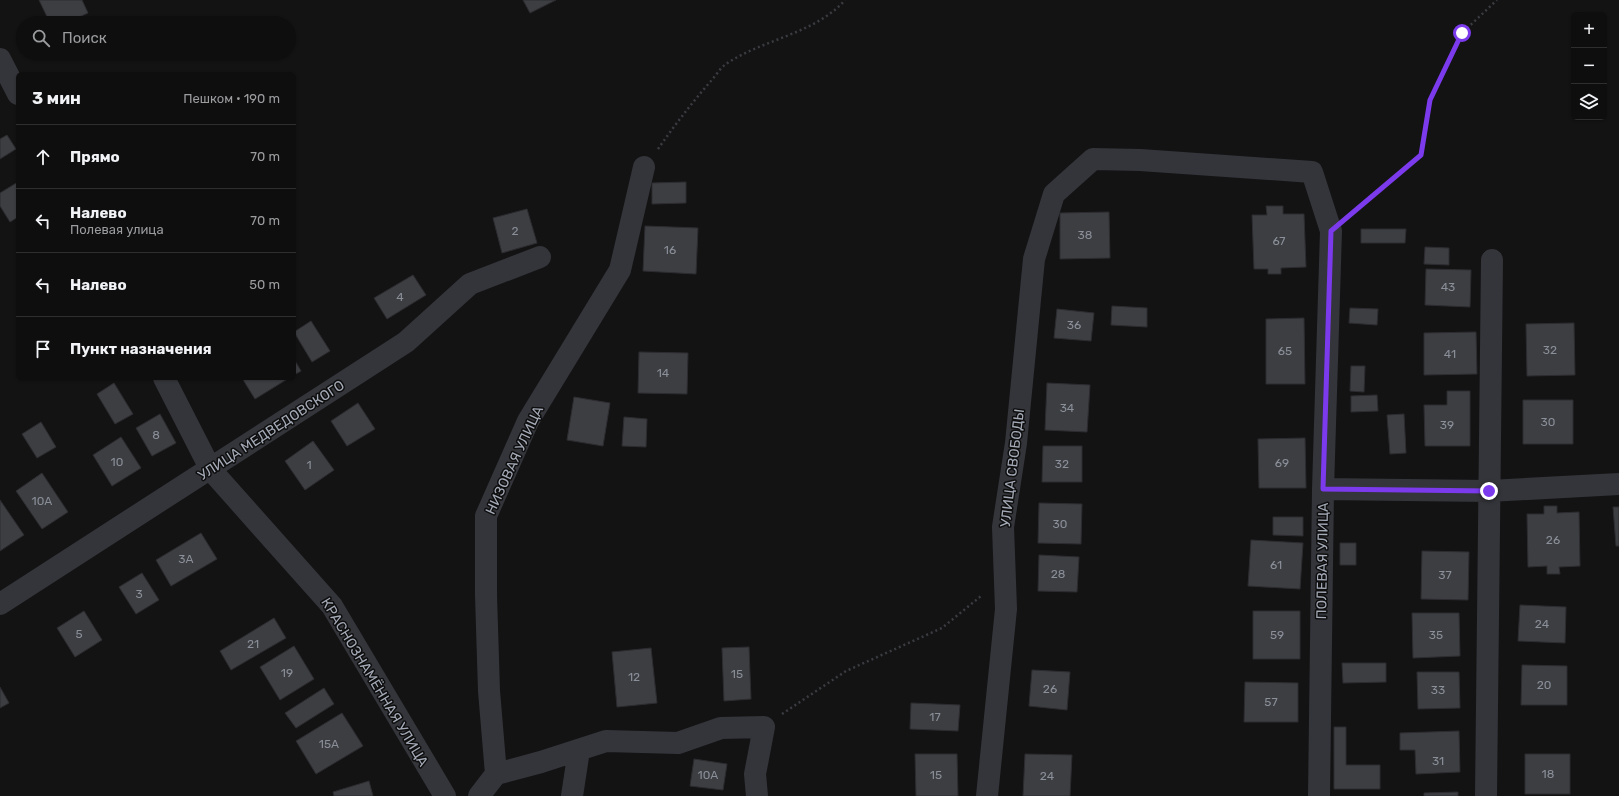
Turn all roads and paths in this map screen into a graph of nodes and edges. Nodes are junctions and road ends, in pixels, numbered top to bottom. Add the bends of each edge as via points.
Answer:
1 (845, 0) edge
2 (1497, 0) edge
3 (0, 59) edge
4 (16, 90) edge
5 (1093, 159) joint
6 (644, 167) joint
7 (1331, 231) junction
8 (540, 257) dead end
9 (1492, 260) dead end
10 (165, 380) edge
11 (211, 470) junction
12 (1619, 484) edge
13 (1323, 489) junction
14 (1489, 491) junction
15 (1005, 577) junction
16 (0, 604) edge
17 (764, 726) junction
18 (579, 750) junction
19 (496, 774) junction
20 (444, 796) edge
21 (479, 796) edge
22 (572, 796) edge
23 (757, 796) edge
24 (986, 796) edge
25 (1319, 796) edge
26 (1486, 796) edge

1 - 6 path via 837,10 812,24 725,65 688,108
2 - 7 path via 1462,33 1430,100 1421,155
3 - 4 street
5 - 7 street, ПОЛЕВАЯ УЛИЦА via 1312,172
5 - 15 street, УЛИЦА СВОБОДЫ via 1054,194 1034,259 1016,443 1003,527
6 - 19 street, НИЗОВАЯ УЛИЦА via 620,270 528,421 486,516 489,683
7 - 13 street, ПОЛЕВАЯ УЛИЦА
8 - 11 street, УЛИЦА МЕДВЕДОВСКОГО via 470,284 406,342
9 - 14 street
10 - 11 street, КРАСНОЗНАМЁННАЯ УЛИЦА
11 - 16 street, УЛИЦА МЕДВЕДОВСКОГО
11 - 20 street, КРАСНОЗНАМЁННАЯ УЛИЦА via 332,606
12 - 14 street
13 - 14 street
13 - 25 street, ПОЛЕВАЯ УЛИЦА
14 - 26 street
15 - 17 path via 942,628 846,671
15 - 24 street, УЛИЦА СВОБОДЫ via 1006,609
17 - 18 street via 721,728 678,743 606,741
17 - 23 street via 755,774
18 - 19 street
18 - 22 street
19 - 21 street

